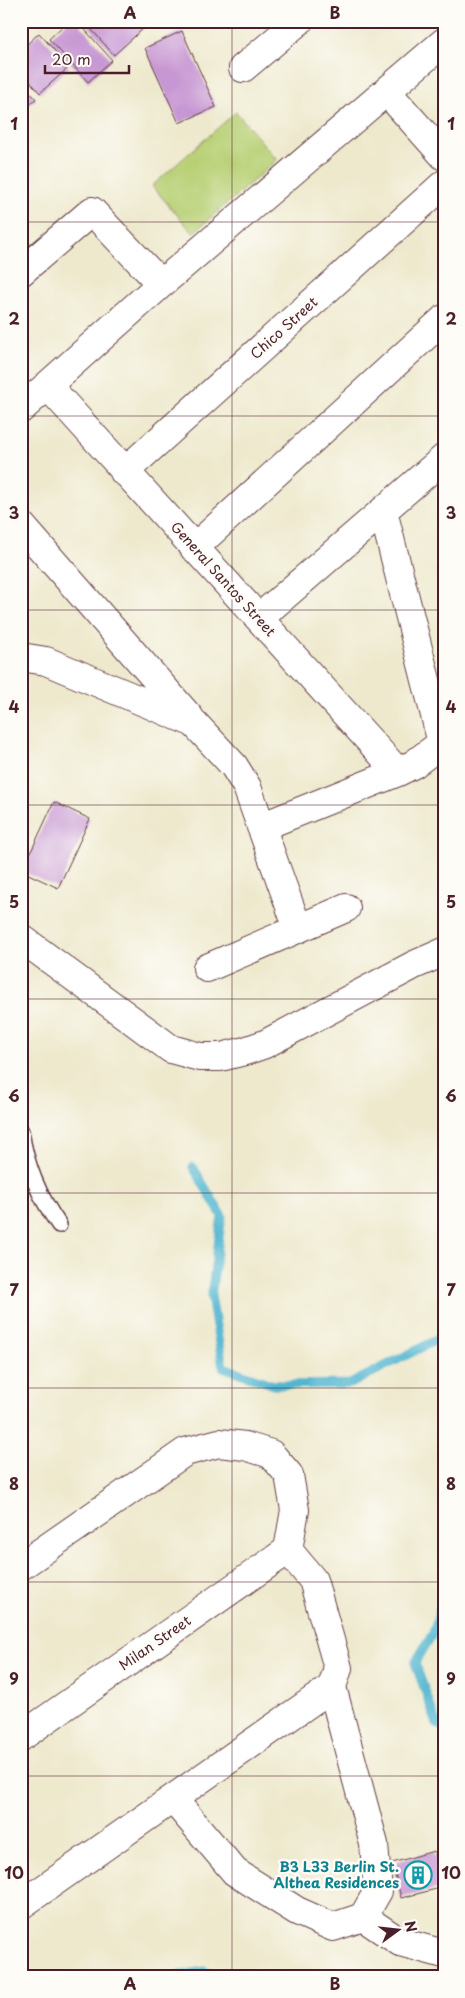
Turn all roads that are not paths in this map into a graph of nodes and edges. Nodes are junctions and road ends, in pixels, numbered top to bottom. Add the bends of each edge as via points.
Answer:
1 (298, 21) edge
2 (444, 42) edge
3 (243, 68) dead end
4 (386, 92) junction
5 (444, 156) edge
6 (444, 184) edge
7 (21, 272) edge
8 (161, 284) junction
9 (444, 319) edge
10 (48, 386) junction
11 (21, 409) edge
12 (444, 458) edge
13 (124, 472) junction
14 (383, 511) junction
15 (26, 539) edge
16 (194, 548) junction
17 (259, 618) junction
18 (21, 657) edge
19 (194, 723) junction
20 (398, 772) junction
21 (261, 827) junction
22 (346, 908) dead end
23 (298, 929) junction
24 (21, 938) edge
25 (444, 952) edge
26 (206, 968) dead end
27 (21, 1131) edge
28 (58, 1225) dead end
29 (288, 1550) junction
30 (21, 1566) edge
31 (332, 1687) junction
32 (21, 1736) edge
33 (173, 1800) junction
34 (21, 1905) edge
35 (363, 1917) junction
36 (444, 1954) edge

1 - 3 street
2 - 4 street
4 - 5 street
4 - 8 street
6 - 13 street, Chico Street
7 - 8 street via 92,211
8 - 10 street
9 - 16 street
10 - 11 street
10 - 13 street, General Santos Street
12 - 14 street
13 - 16 street, General Santos Street
14 - 17 street
14 - 20 street via 442,743
15 - 19 street
16 - 17 street, General Santos Street
17 - 20 street, General Santos Street
18 - 19 street via 46,661
19 - 21 street via 234,766 247,787
20 - 21 street
21 - 23 street
22 - 23 street
23 - 26 street
24 - 25 street via 172,1048 200,1057 221,1057 265,1044
27 - 28 lane via 25,1159
29 - 30 street via 295,1510 289,1475 271,1454 219,1443 185,1452
29 - 31 street via 313,1580 338,1668
29 - 32 street, Milan Street
31 - 33 street
31 - 35 street via 374,1844 378,1891
33 - 34 street
33 - 35 street via 235,1872 297,1911 334,1927
35 - 36 street via 400,1942

